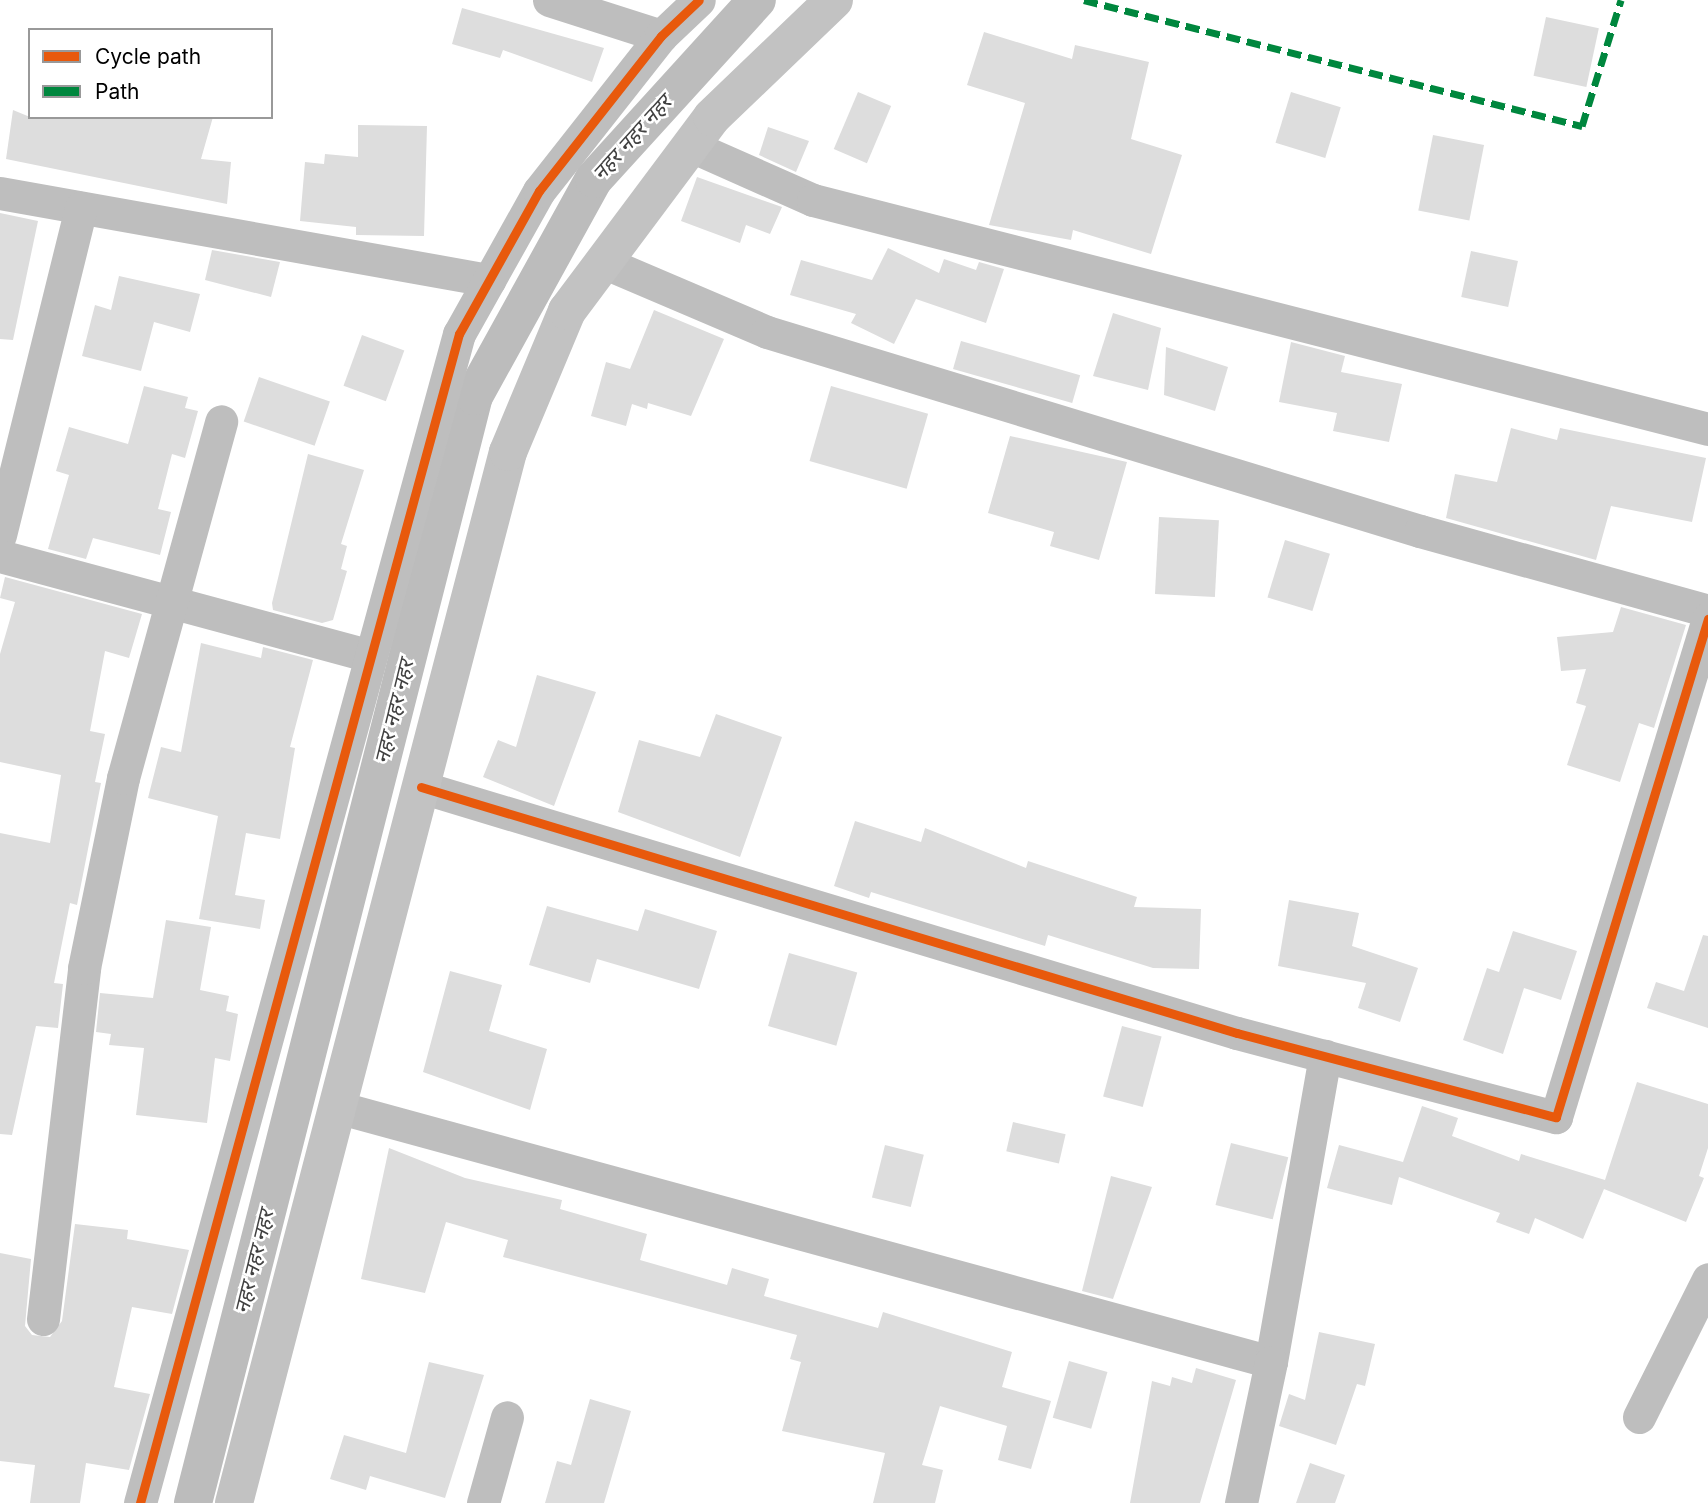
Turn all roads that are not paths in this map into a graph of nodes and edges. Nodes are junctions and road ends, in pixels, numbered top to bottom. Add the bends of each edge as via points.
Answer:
1 (549, 0) edge
2 (699, 0) edge
3 (834, 0) edge
4 (661, 36) junction
5 (691, 145) junction
6 (0, 193) edge
7 (81, 208) junction
8 (603, 262) junction
9 (489, 280) junction
10 (221, 421) dead end
11 (1708, 429) edge
12 (2, 520) edge
13 (0, 556) edge
14 (169, 606) junction
15 (1708, 611) edge
16 (1708, 619) edge
17 (368, 655) junction
18 (421, 787) junction
19 (1325, 1056) junction
20 (337, 1107) junction
21 (1708, 1279) edge
22 (43, 1319) dead end
23 (1270, 1362) junction
24 (506, 1417) dead end
25 (1639, 1417) dead end
26 (140, 1503) edge
27 (234, 1503) edge
28 (483, 1503) edge
29 (1241, 1503) edge

1 - 4 street
2 - 4 street
3 - 5 main road
4 - 9 street via 539,191
5 - 8 main road
5 - 11 street via 813,200
6 - 7 street
7 - 9 street
7 - 12 street
8 - 15 street via 766,332 1420,531
8 - 18 main road via 567,311 508,452
9 - 17 street via 459,334
10 - 14 street
13 - 14 street
14 - 17 street
14 - 22 street via 123,778 84,968
16 - 19 street via 1556,1117
17 - 26 street
18 - 19 street
18 - 20 main road
19 - 23 street
20 - 23 street
20 - 27 main road
21 - 25 street
23 - 29 street
24 - 28 street

